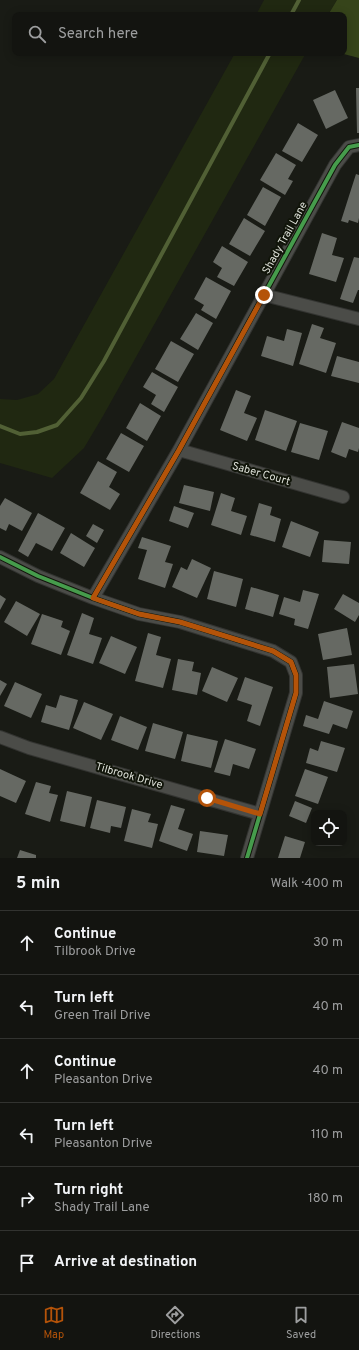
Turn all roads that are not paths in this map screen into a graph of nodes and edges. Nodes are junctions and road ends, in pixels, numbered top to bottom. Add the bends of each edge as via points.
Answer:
1 (359, 144) edge
2 (264, 295) junction
3 (359, 319) edge
4 (179, 450) junction
5 (343, 497) dead end
6 (0, 557) edge
7 (93, 598) junction
8 (0, 737) edge
9 (260, 814) junction
10 (247, 858) edge

1 - 2 street, Shady Trail Lane via 349,147 335,165
2 - 3 street
2 - 4 street, Shady Trail Lane
4 - 5 street, Saber Court
4 - 7 street, Shady Trail Lane
6 - 7 street via 38,576
7 - 9 street via 139,614 180,622 273,651 291,662 296,675 296,693
8 - 9 street, Tilbrook Drive via 29,748
9 - 10 street

